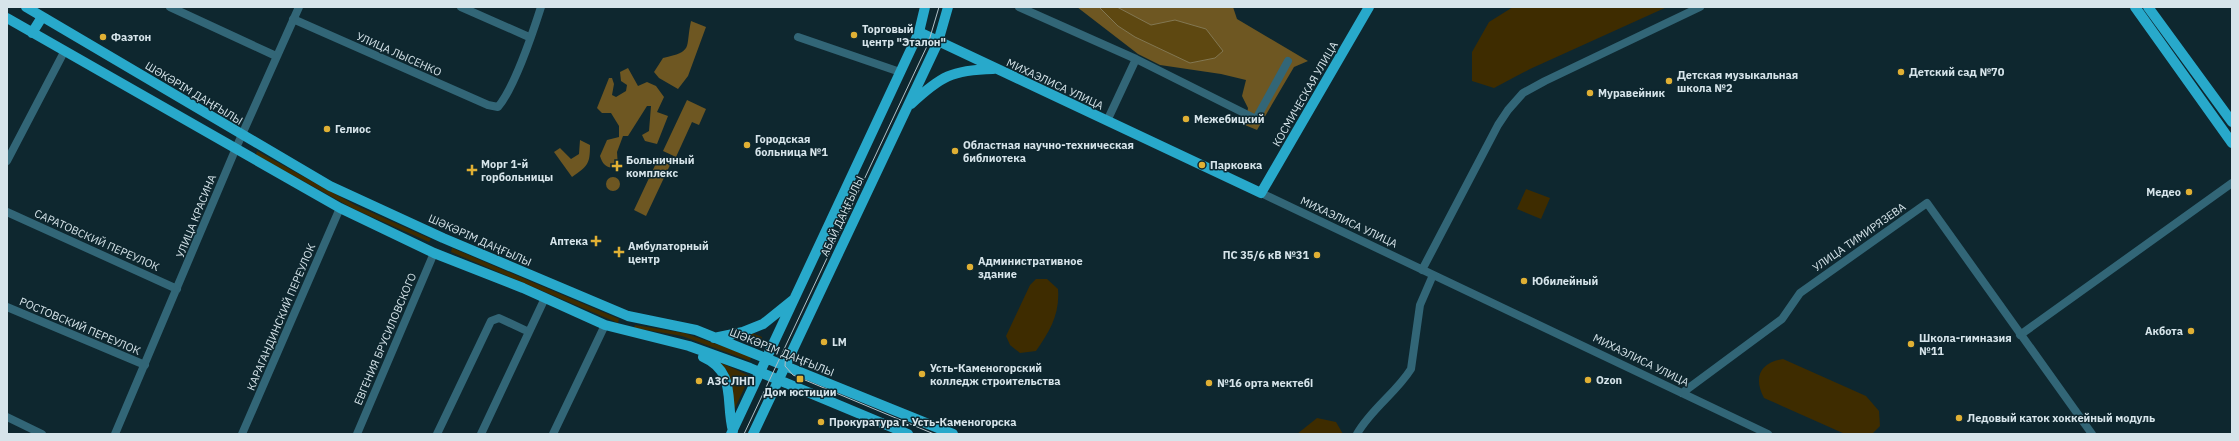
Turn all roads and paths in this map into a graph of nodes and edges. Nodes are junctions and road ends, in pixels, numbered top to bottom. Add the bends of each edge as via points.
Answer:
1 (26, 7) edge
2 (170, 7) edge
3 (299, 7) edge
4 (461, 7) edge
5 (541, 7) edge
6 (925, 7) edge
7 (948, 7) edge
8 (1019, 7) edge
9 (1369, 7) edge
10 (1700, 7) edge
11 (2135, 7) edge
12 (2148, 7) edge
13 (42, 16) junction
14 (7, 18) edge
15 (293, 20) junction
16 (919, 32) junction
17 (32, 33) junction
18 (529, 37) junction
19 (798, 37) dead end
20 (938, 42) junction
21 (64, 52) junction
22 (276, 56) junction
23 (1136, 59) junction
24 (1288, 61) dead end
25 (996, 69) junction
26 (900, 72) junction
27 (907, 108) junction
28 (1107, 121) junction
29 (2232, 122) edge
30 (242, 135) junction
31 (2232, 142) edge
32 (236, 148) junction
33 (7, 161) edge
34 (2232, 183) edge
35 (1261, 193) junction
36 (340, 208) junction
37 (7, 212) edge
38 (443, 238) junction
39 (434, 253) junction
40 (1422, 270) junction
41 (1433, 275) junction
42 (177, 289) junction
43 (796, 297) junction
44 (545, 298) junction
45 (7, 307) edge
46 (628, 316) junction
47 (605, 325) junction
48 (624, 330) junction
49 (530, 332) junction
50 (2020, 335) junction
51 (714, 338) junction
52 (695, 348) junction
53 (767, 359) junction
54 (144, 365) junction
55 (784, 365) junction
56 (761, 373) junction
57 (778, 380) junction
58 (1682, 393) junction
59 (7, 417) edge
60 (732, 433) edge
61 (42, 434) edge
62 (115, 434) edge
63 (242, 434) edge
64 (356, 434) edge
65 (438, 434) edge
66 (481, 434) edge
67 (553, 434) edge
68 (753, 434) edge
69 (908, 434) edge
70 (952, 434) edge
71 (1357, 434) edge
72 (1768, 434) edge
73 (2092, 434) edge

1 - 13 main road, ШӘКӘРІМ ДАҢҒЫЛЫ
2 - 22 street
3 - 15 street, УЛИЦА КРАСИНА
4 - 18 street
5 - 18 street
6 - 16 main road, АБАЙ ДАҢҒЫЛЫ
7 - 20 main road, АБАЙ ДАҢҒЫЛЫ
8 - 23 street
9 - 35 main road, КОСМИЧЕСКАЯ УЛИЦА
10 - 40 street via 1579,63 1523,93 1498,125
11 - 31 main road
12 - 29 main road
13 - 17 main road
13 - 30 main road, ШӘКӘРІМ ДАҢҒЫЛЫ
14 - 17 main road
15 - 18 street, УЛИЦА ЛЫСЕНКО via 481,102 498,107 515,76
15 - 22 street, УЛИЦА КРАСИНА
16 - 20 main road, МИХАЭЛИСА УЛИЦА
16 - 26 main road, АБАЙ ДАҢҒЫЛЫ
17 - 21 main road
19 - 26 street
20 - 25 main road, МИХАЭЛИСА УЛИЦА
20 - 27 main road, АБАЙ ДАҢҒЫЛЫ
21 - 32 main road
21 - 33 street
22 - 30 street, УЛИЦА КРАСИНА
23 - 24 street via 1256,119
23 - 28 street
25 - 27 main road via 950,74 932,84
25 - 28 main road, МИХАЭЛИСА УЛИЦА
26 - 43 main road, АБАЙ ДАҢҒЫЛЫ
27 - 55 main road, АБАЙ ДАҢҒЫЛЫ
28 - 35 main road, МИХАЭЛИСА УЛИЦА
30 - 32 street, УЛИЦА КРАСИНА
30 - 38 main road, ШӘКӘРІМ ДАҢҒЫЛЫ via 330,186
32 - 36 main road
32 - 42 street, УЛИЦА КРАСИНА
34 - 50 street
35 - 40 street, МИХАЭЛИСА УЛИЦА
36 - 39 main road
36 - 63 street, КАРАГАНДИНСКИЙ ПЕРЕУЛОК
37 - 42 street, САРАТОВСКИЙ ПЕРЕУЛОК
38 - 39 main road
38 - 46 main road, ШӘКӘРІМ ДАҢҒЫЛЫ
39 - 44 main road
39 - 64 street, ЕВГЕНИЯ БРУСИЛОВСКОГО
40 - 41 street, МИХАЭЛИСА УЛИЦА
41 - 58 street, МИХАЭЛИСА УЛИЦА
41 - 71 street via 1420,305 1411,369 1406,378 1367,418
42 - 54 street, УЛИЦА КРАСИНА
43 - 51 main road via 763,324 743,332
43 - 53 main road, АБАЙ ДАҢҒЫЛЫ
44 - 47 main road
44 - 49 street
45 - 54 street, РОСТОВСКИЙ ПЕРЕУЛОК
46 - 48 main road
46 - 51 main road, ШӘКӘРІМ ДАҢҒЫЛЫ via 696,330
47 - 48 main road
47 - 67 street
48 - 52 main road
49 - 65 street via 499,318 491,321
49 - 66 street
50 - 58 street, УЛИЦА ТИМИРЯЗЕВА via 1927,203 1800,293 1782,319
50 - 73 street, УЛИЦА ТИМИРЯЗЕВА
51 - 53 main road, ШӘКӘРІМ ДАҢҒЫЛЫ
52 - 56 main road
52 - 60 main road via 700,356 714,363 724,374 728,388
53 - 55 main road, ШӘКӘРІМ ДАҢҒЫЛЫ
53 - 56 main road, АБАЙ ДАҢҒЫЛЫ
54 - 62 street, УЛИЦА КРАСИНА
55 - 57 main road, АБАЙ ДАҢҒЫЛЫ
55 - 70 main road, ШӘКӘРІМ ДАҢҒЫЛЫ
56 - 57 main road
56 - 60 main road, АБАЙ ДАҢҒЫЛЫ
57 - 68 main road, АБАЙ ДАҢҒЫЛЫ
57 - 69 main road
58 - 72 street, МИХАЭЛИСА УЛИЦА
59 - 61 street

